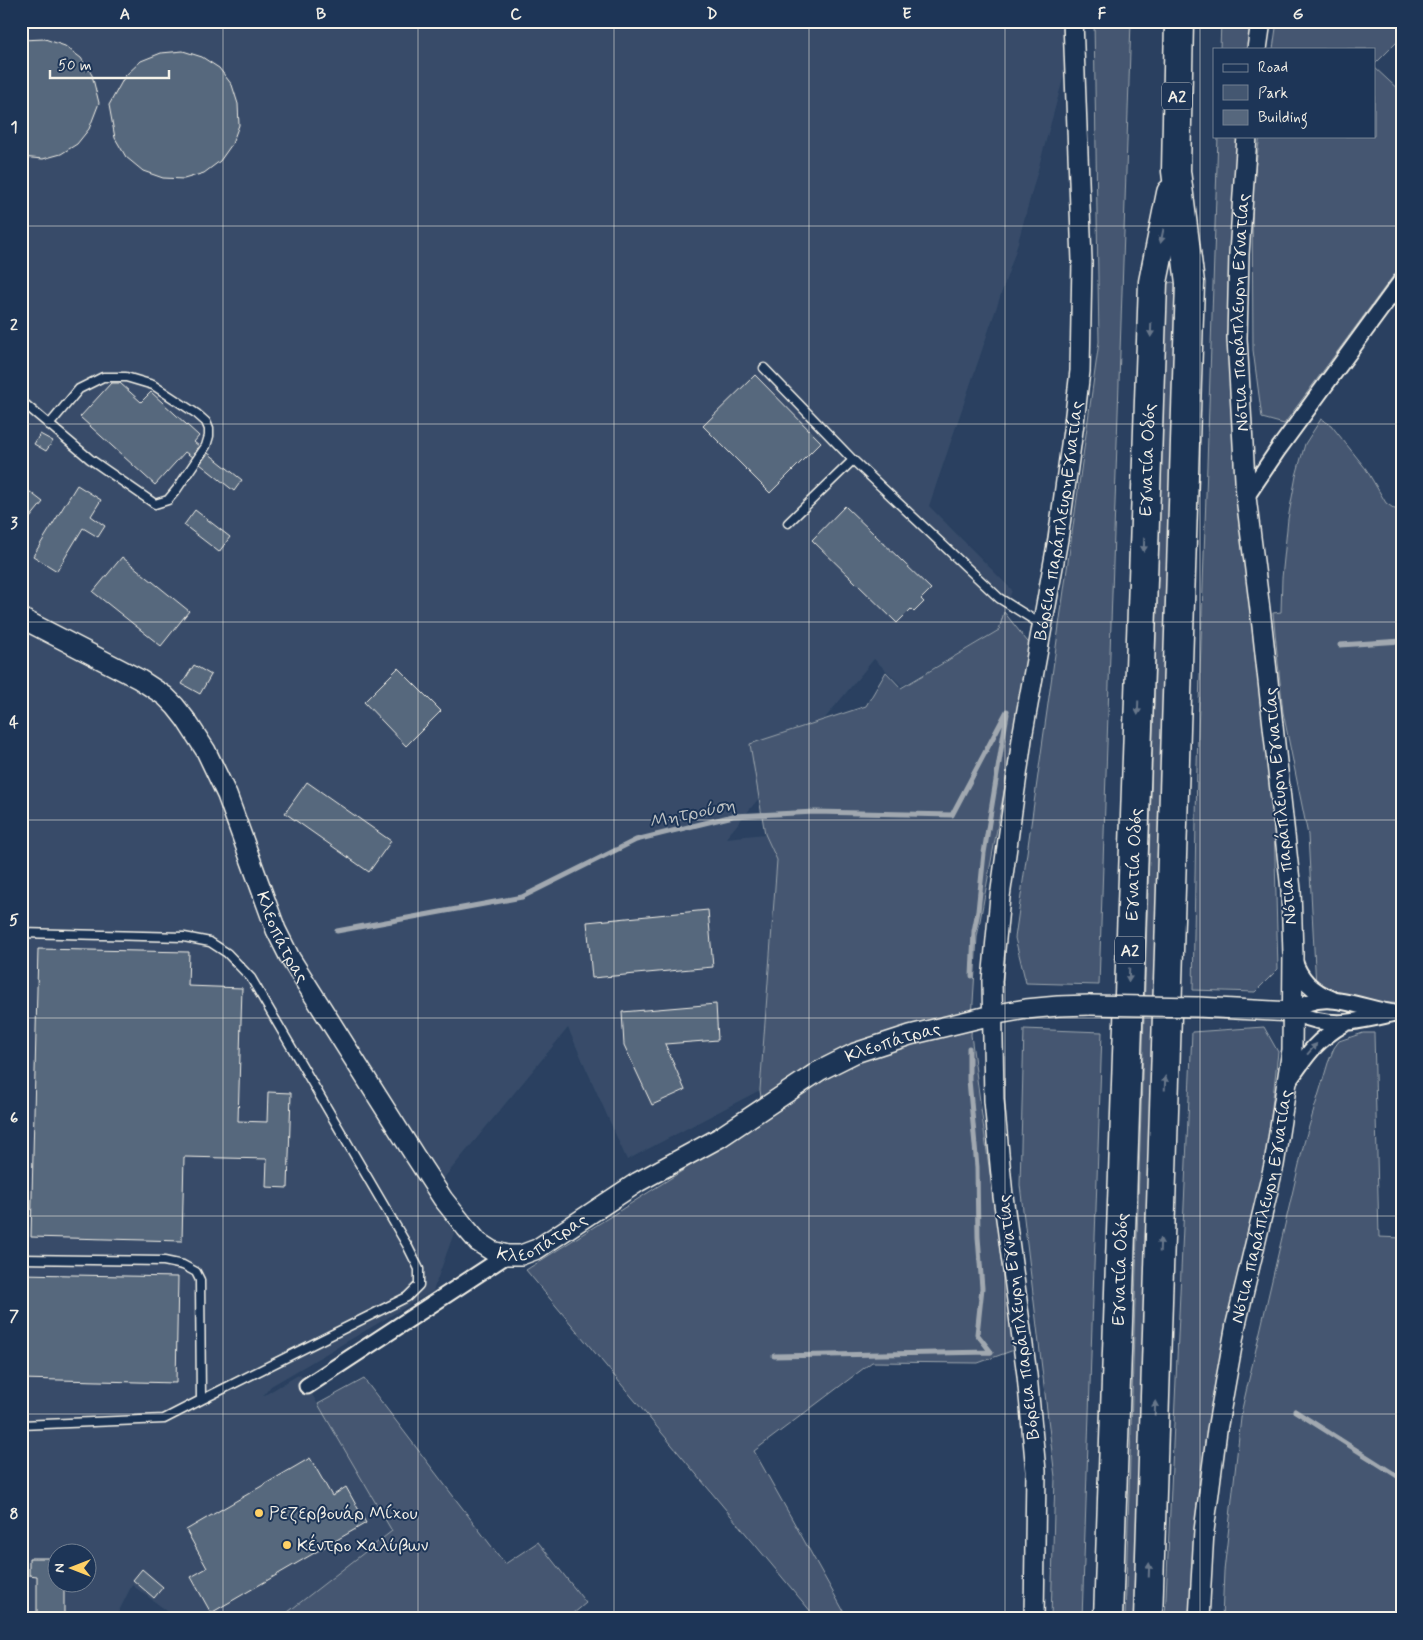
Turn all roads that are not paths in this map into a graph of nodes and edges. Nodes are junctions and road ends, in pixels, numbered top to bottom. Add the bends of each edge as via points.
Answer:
1 (1073, 21) edge
2 (1179, 21) edge
3 (1260, 21) edge
4 (1257, 48) edge
5 (1247, 138) edge
6 (1176, 172) junction
7 (1402, 280) edge
8 (764, 368) dead end
9 (26, 405) dead end
10 (49, 425) junction
11 (852, 460) junction
12 (1246, 497) junction
13 (788, 523) dead end
14 (21, 618) edge
15 (1042, 624) junction
16 (21, 934) edge
17 (1293, 955) junction
18 (1333, 1000) junction
19 (1292, 1012) junction
20 (1396, 1014) edge
21 (992, 1015) junction
22 (1348, 1022) junction
23 (1286, 1086) junction
24 (507, 1255) junction
25 (21, 1259) edge
26 (306, 1386) dead end
27 (201, 1400) junction
28 (21, 1424) edge
29 (1034, 1619) edge
30 (1108, 1619) edge
31 (1148, 1619) edge
32 (1198, 1619) edge

1 - 15 street, Βόρεια παράπλευρηΕγνατίας via 1082,261 1080,371 1061,520
2 - 6 highway, Εγνατία Οδός / Α2
3 - 4 street
5 - 12 street, Νότια παράπλευρη Εγνατίας via 1237,338
6 -> 30 highway, Εγνατία Οδός / Α2 via 1152,282
31 -> 6 highway, Εγνατία Οδός / Α2 via 1190,283
7 - 12 street via 1282,442
8 - 11 lane
9 - 10 lane
10 - 10 lane via 90,459 155,504 168,500 177,489 206,446 209,436 206,422 197,414 154,384 126,377 103,376 80,389
11 - 13 lane
11 - 15 lane via 999,598
12 - 17 street, Νότια παράπλευρη Εγνατίας via 1291,890
14 - 24 street, Κλεοπάτρας via 139,679 164,696 186,720 228,794 281,942 300,976 447,1204 478,1242
15 - 21 street, Βόρεια παράπλευρηΕγνατίας via 1000,897
16 - 27 lane via 184,937 210,942 227,953 251,978 419,1269 419,1285 407,1297
17 - 18 street via 1297,970 1306,983
17 - 19 street, Νότια παράπλευρη Εγνατίας
18 - 19 street via 1311,1001
18 - 20 street
19 - 21 street, Κλεοπάτρας, bridge via 1090,1005 1050,1006
19 - 22 street via 1324,1023
19 - 23 street, Νότια παράπλευρη Εγνατίας via 1292,1050
20 - 22 street
21 - 24 street, Κλεοπάτρας via 910,1036 838,1061 802,1081 719,1138 614,1197 537,1249 526,1254
21 - 29 street, Βόρεια παράπλευρη Εγνατίας via 994,1100 1003,1196 1026,1365 1036,1471
23 -> 22 street via 1311,1048
23 - 32 street, Νότια παράπλευρη Εγνατίας via 1274,1165 1248,1269 1222,1396 1204,1531
24 - 26 street
25 - 27 lane via 164,1261 196,1272 200,1280
27 - 28 lane via 164,1419

